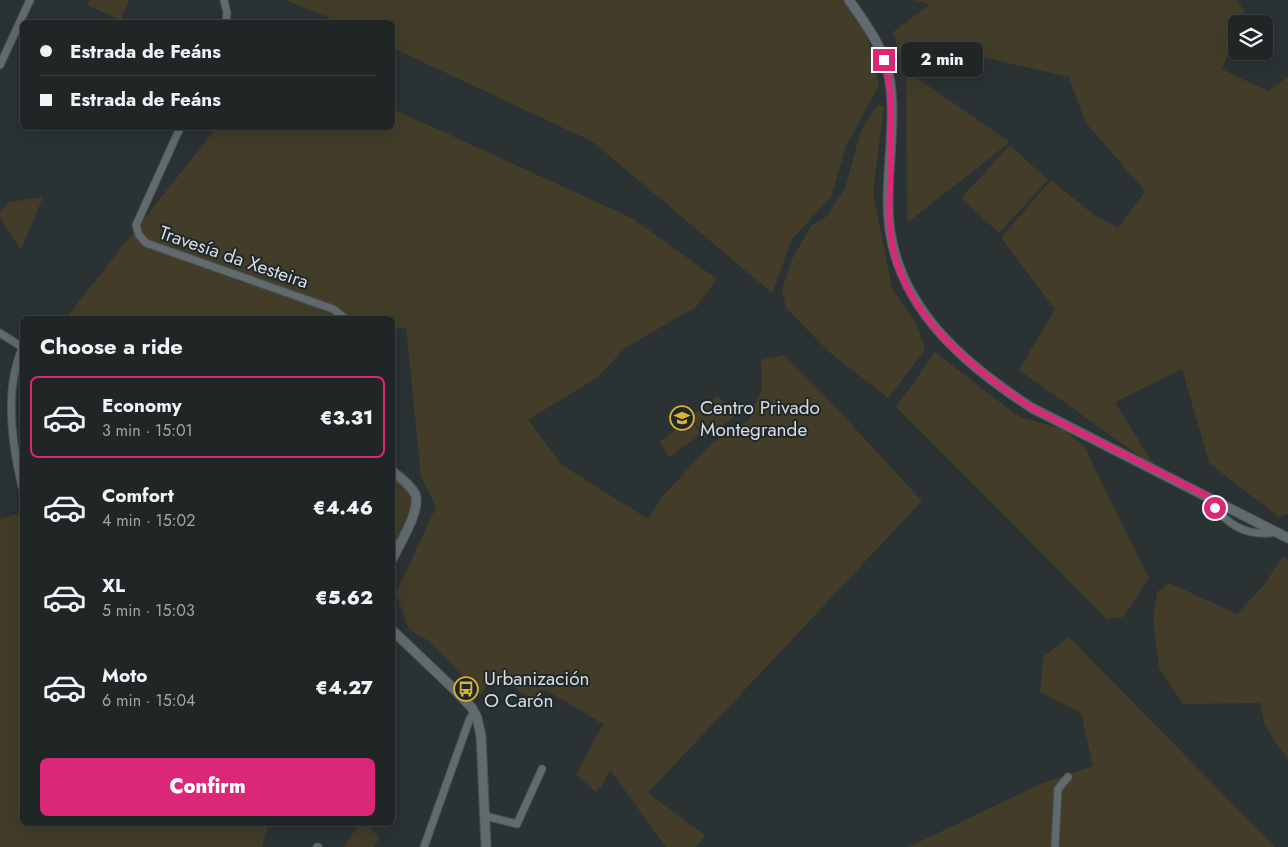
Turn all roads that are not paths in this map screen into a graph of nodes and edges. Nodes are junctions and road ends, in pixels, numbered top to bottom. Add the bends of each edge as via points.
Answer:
1 (30, 0) edge
2 (224, 0) edge
3 (849, 0) edge
4 (21, 20) edge
5 (226, 20) edge
6 (20, 22) edge
7 (0, 65) edge
8 (179, 130) edge
9 (342, 316) edge
10 (0, 333) edge
11 (20, 347) edge
12 (20, 356) edge
13 (395, 474) edge
14 (20, 478) edge
15 (1207, 496) junction
16 (1278, 532) junction
17 (1288, 538) edge
18 (395, 554) edge
19 (395, 633) edge
20 (475, 714) junction
21 (542, 769) dead end
22 (1068, 778) dead end
23 (485, 816) junction
24 (424, 847) edge
25 (486, 847) edge
26 (1055, 847) edge

1 - 4 street
2 - 5 street
3 - 15 street via 877,43 889,77 890,230 901,274 924,315 985,376 1010,395
6 - 7 street
8 - 9 street, Travesía da Xesteira via 136,225 139,235 146,243 332,309
10 - 11 street
12 - 14 street via 12,404 15,455
13 - 18 street via 414,492 417,502
15 - 16 street
15 - 16 street via 1229,523 1244,530
16 - 17 street
19 - 20 street
20 - 23 street via 481,736
20 - 24 street via 470,718
21 - 23 street via 517,824
22 - 26 street via 1058,789
23 - 25 street

